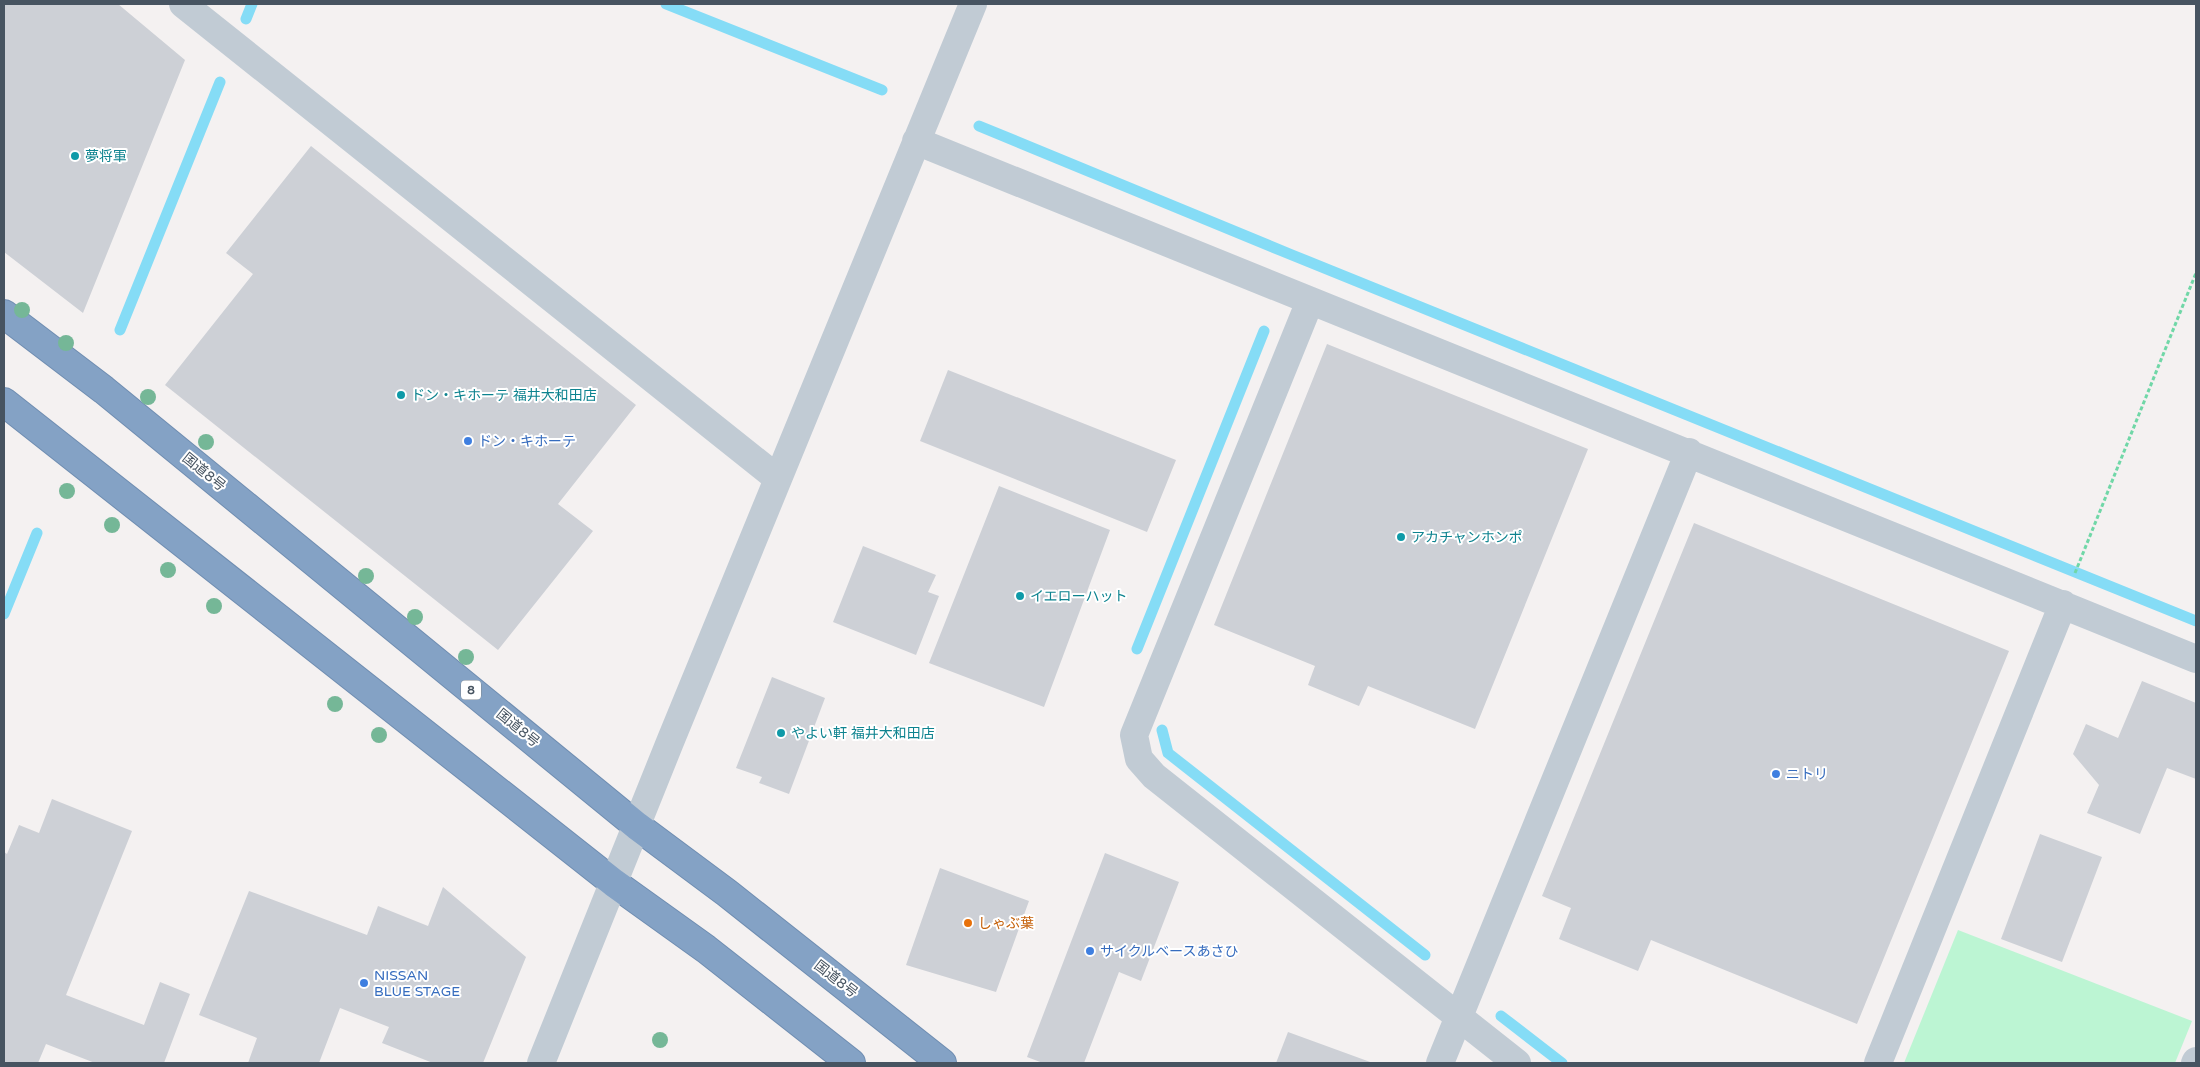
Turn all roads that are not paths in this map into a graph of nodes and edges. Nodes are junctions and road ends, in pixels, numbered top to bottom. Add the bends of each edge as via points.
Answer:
1 (182, 4) edge
2 (972, 4) edge
3 (916, 141) junction
4 (1310, 301) junction
5 (4, 314) edge
6 (4, 402) edge
7 (1689, 452) junction
8 (778, 478) junction
9 (2063, 604) junction
10 (2196, 659) edge
11 (637, 826) junction
12 (614, 883) junction
13 (1459, 1018) junction
14 (541, 1063) edge
15 (851, 1063) edge
16 (942, 1063) edge
17 (1440, 1063) edge
18 (1517, 1063) edge
19 (1878, 1063) edge

1 - 8 street
2 - 3 street
3 - 4 street
3 - 8 street
4 - 7 street
4 - 13 street via 1134,735 1139,759 1154,776
5 - 11 highway, 国道8号 / 8 via 112,396
6 - 12 highway
7 - 9 street
7 - 13 street
8 - 11 street
9 - 10 street
9 - 19 street
11 - 12 street
11 - 16 highway, 国道8号 / 8
12 - 14 street
12 - 15 highway via 706,949
13 - 17 street
13 - 18 street

